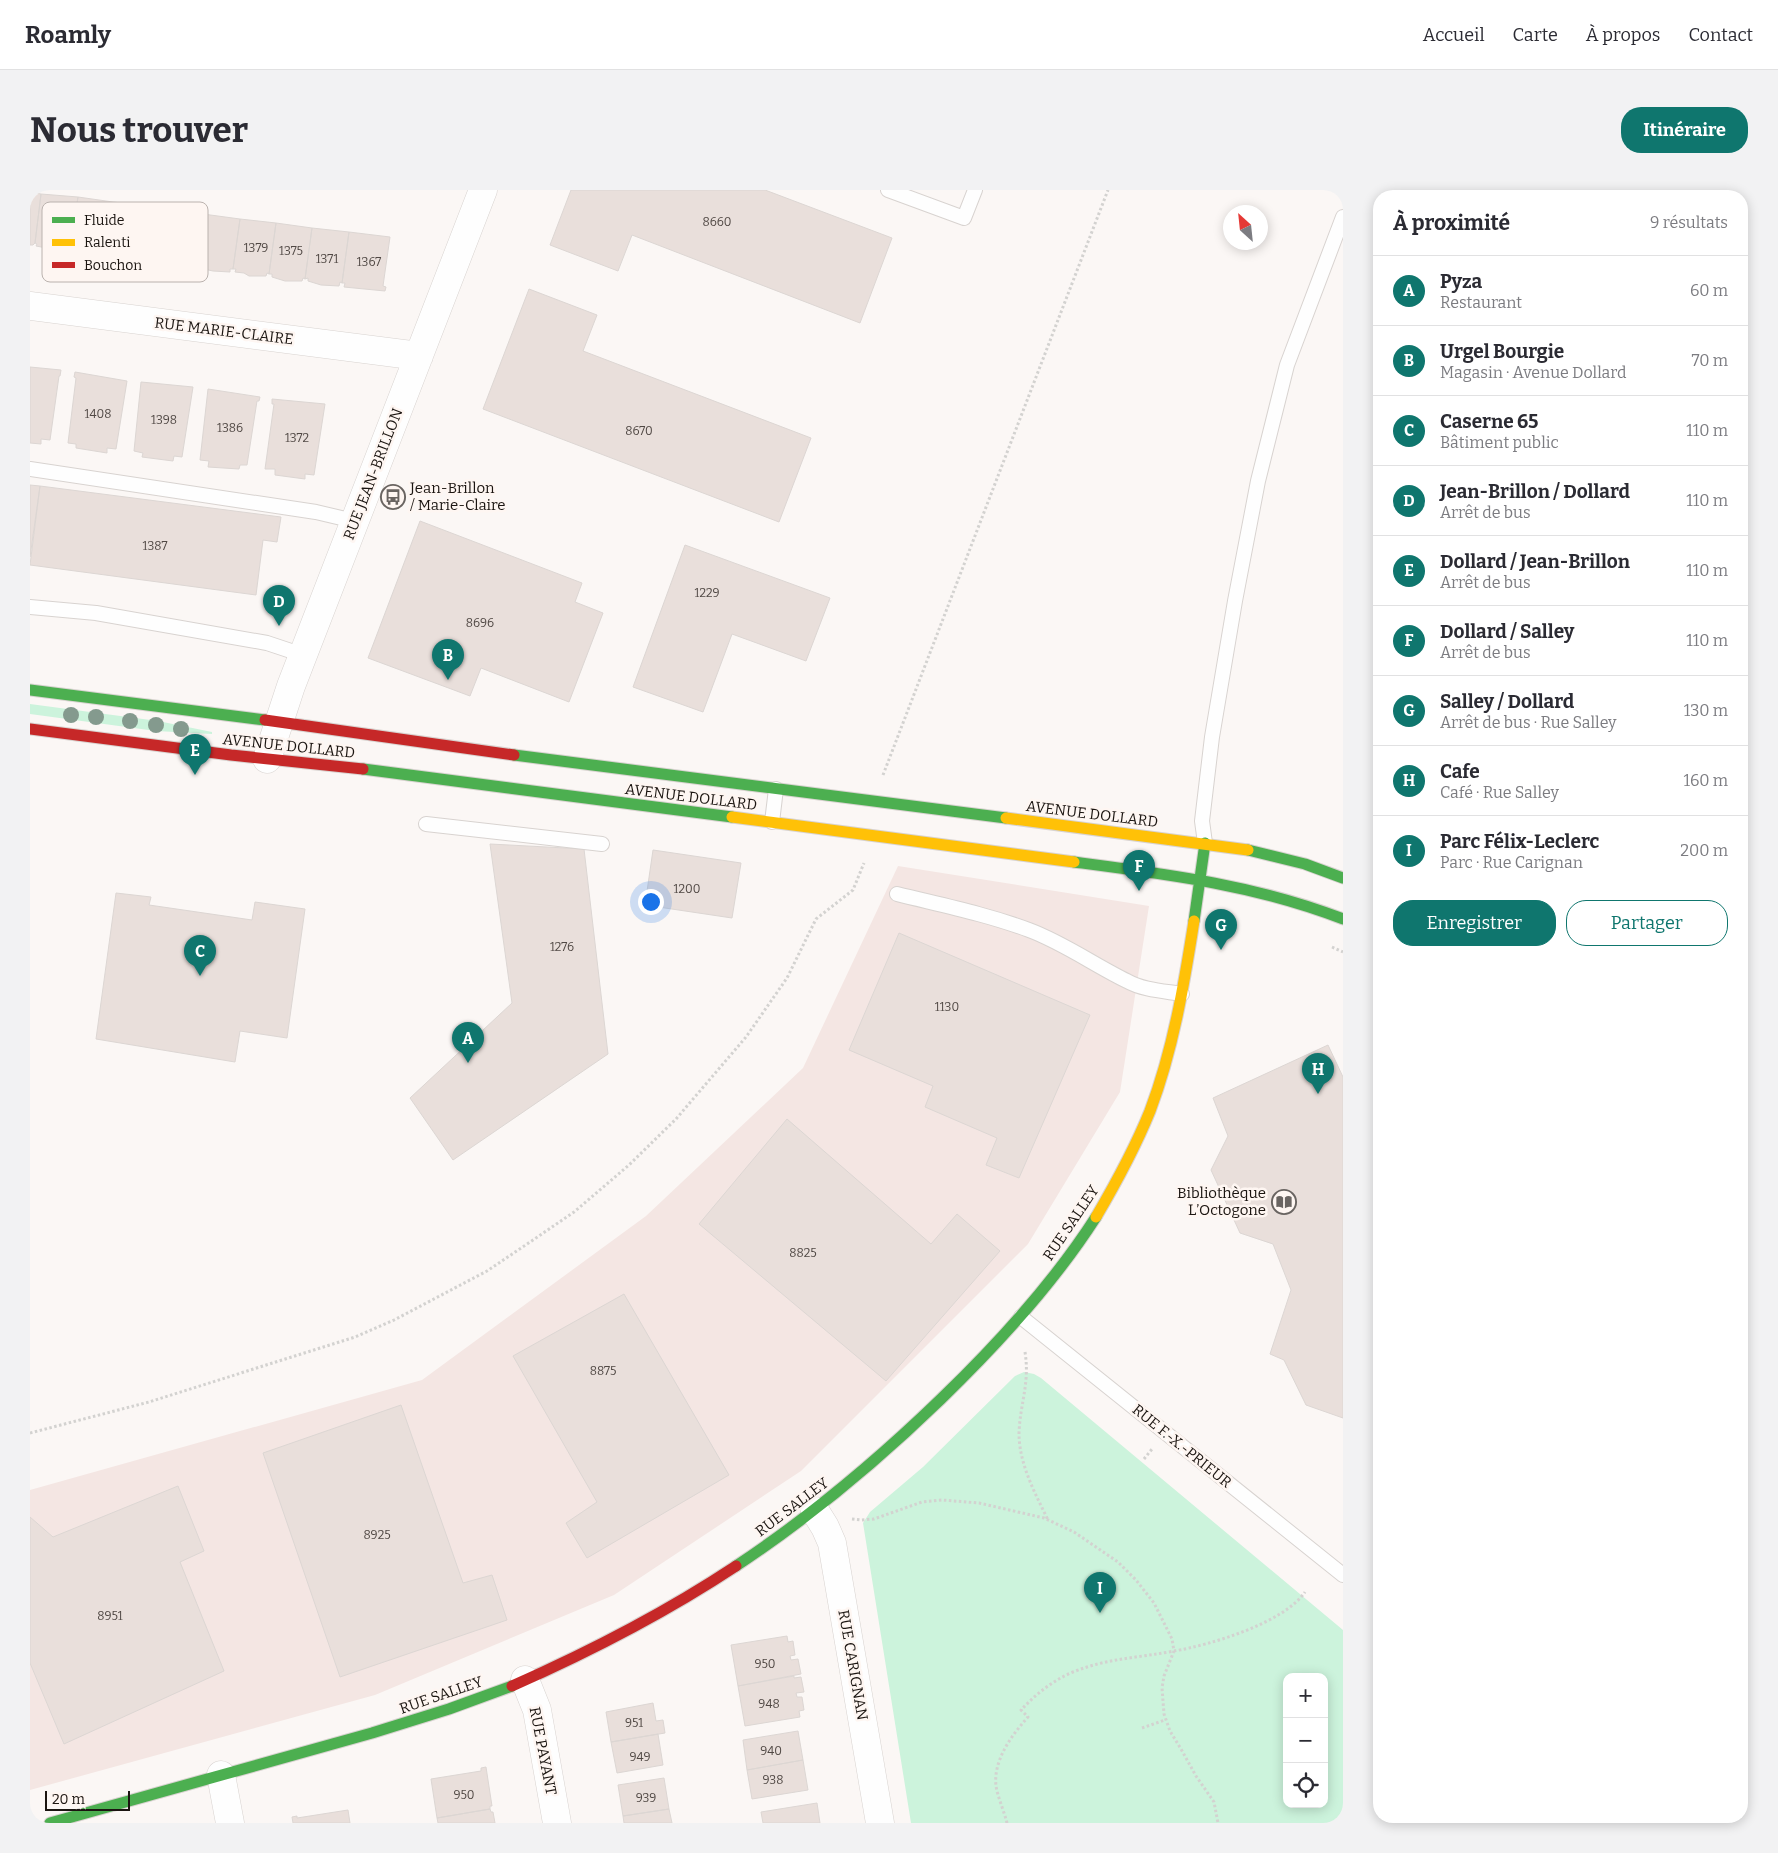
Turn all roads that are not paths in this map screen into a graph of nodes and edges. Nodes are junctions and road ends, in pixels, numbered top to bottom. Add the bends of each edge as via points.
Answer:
1 (483, 190) edge
2 (888, 190) edge
3 (976, 190) edge
4 (1343, 217) edge
5 (30, 306) edge
6 (419, 356) junction
7 (30, 469) edge
8 (354, 520) junction
9 (30, 607) edge
10 (303, 655) junction
11 (30, 690) edge
12 (278, 722) junction
13 (30, 729) edge
14 (267, 759) junction
15 (776, 789) junction
16 (772, 822) junction
17 (426, 824) dead end
18 (1205, 843) junction
19 (602, 844) dead end
20 (1343, 878) edge
21 (1200, 880) junction
22 (897, 894) dead end
23 (1343, 919) edge
24 (1182, 994) junction
25 (1021, 1316) junction
26 (815, 1511) junction
27 (1343, 1575) edge
28 (525, 1680) junction
29 (221, 1775) junction
30 (50, 1823) edge
31 (230, 1823) edge
32 (557, 1823) edge
33 (880, 1823) edge

1 - 6 street, RUE JEAN-BRILLON
2 - 3 lane via 964,218
4 - 18 lane via 1287,365 1258,481 1212,737 1202,822
5 - 6 street, RUE MARIE-CLAIRE
6 - 8 street, RUE JEAN-BRILLON
7 - 8 lane
8 - 10 street, RUE JEAN-BRILLON
9 - 10 lane via 96,613 191,629 267,643
10 - 12 street, RUE JEAN-BRILLON
11 - 12 main road, AVENUE DOLLARD
12 - 14 street, RUE JEAN-BRILLON
12 - 15 main road, AVENUE DOLLARD
13 - 14 main road, AVENUE DOLLARD
14 - 16 main road, AVENUE DOLLARD
15 - 16 lane
15 - 18 main road, AVENUE DOLLARD
16 - 21 main road, AVENUE DOLLARD
17 - 19 lane
18 - 20 main road, AVENUE DOLLARD via 1254,851
18 - 21 main road, RUE SALLEY
21 - 23 main road, AVENUE DOLLARD via 1286,898
21 - 24 main road, RUE SALLEY
22 - 24 lane via 1030,930 1127,982
24 - 25 main road, RUE SALLEY via 1165,1066 1135,1147 1091,1225
25 - 26 main road, RUE SALLEY via 906,1432
25 - 27 lane, RUE F.-X.-PRIEUR
26 - 28 main road, RUE SALLEY via 679,1601
26 - 33 street, RUE CARIGNAN via 832,1544
28 - 29 main road, RUE SALLEY via 430,1716
28 - 32 street, RUE PAYANT via 537,1710
29 - 30 main road, RUE SALLEY
29 - 31 street

